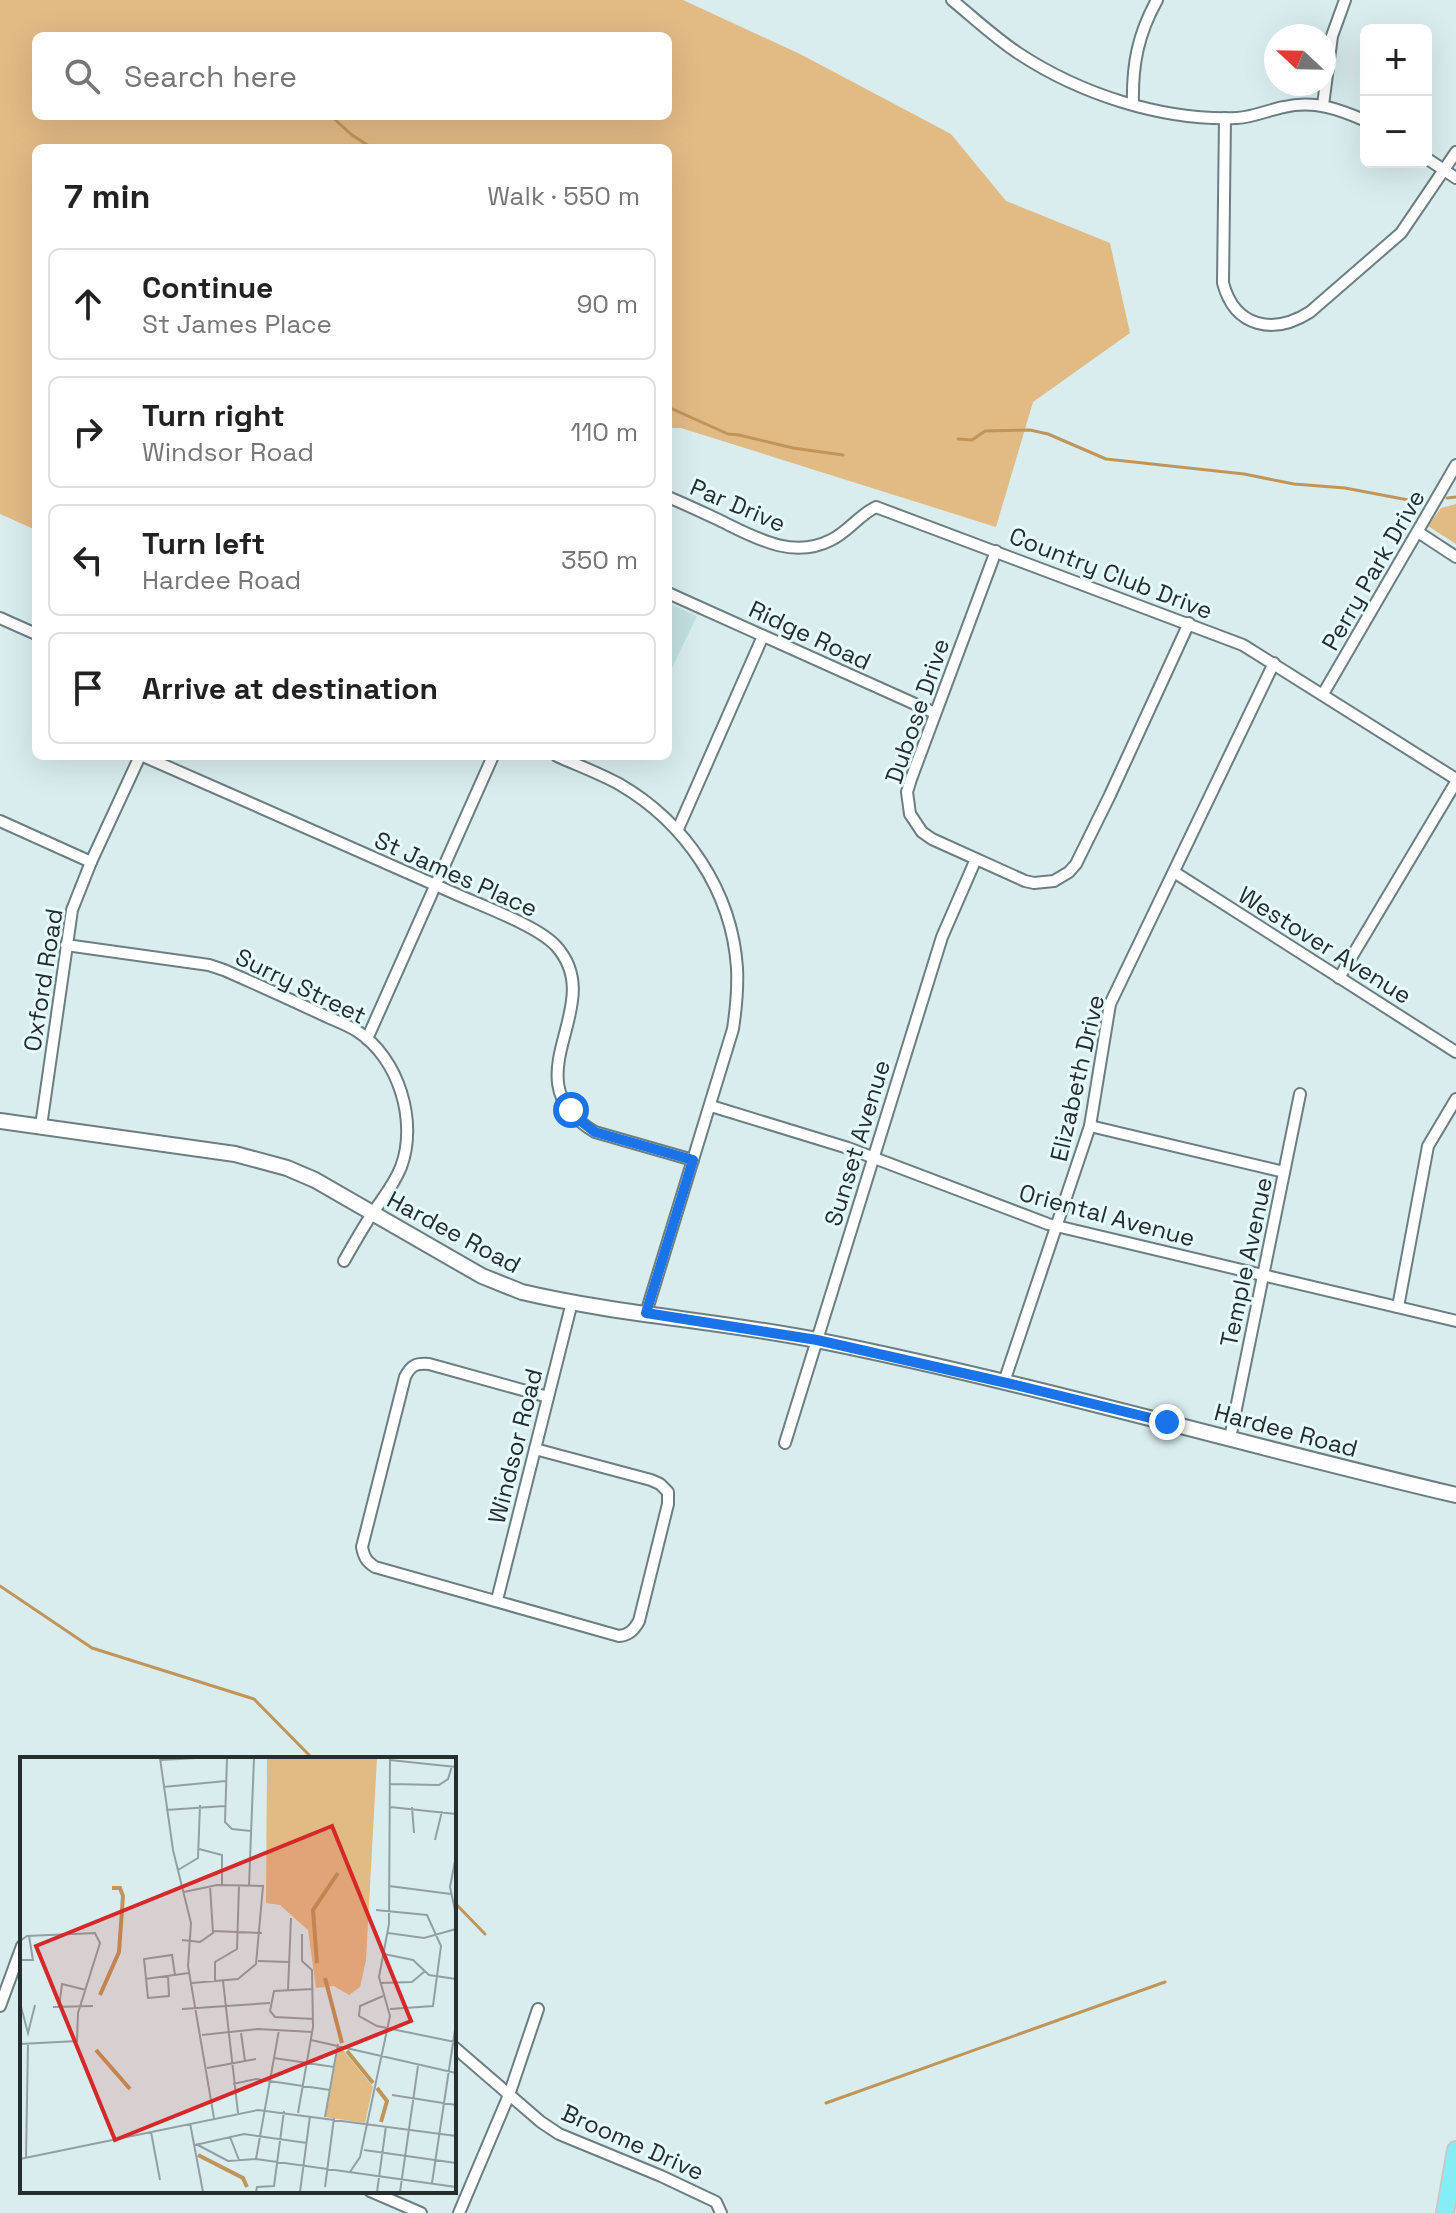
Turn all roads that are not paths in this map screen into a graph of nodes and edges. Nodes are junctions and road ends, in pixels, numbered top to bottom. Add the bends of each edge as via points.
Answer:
1 (1157, 0) edge
2 (1345, 0) edge
3 (954, 1) edge
4 (1133, 104) junction
5 (1323, 105) junction
6 (1225, 118) junction
7 (1360, 119) edge
8 (1456, 152) edge
9 (1432, 162) edge
10 (1443, 170) junction
11 (1456, 178) edge
12 (1456, 465) edge
13 (672, 499) edge
14 (876, 507) joint
15 (1418, 532) junction
16 (996, 551) junction
17 (1456, 557) edge
18 (672, 595) edge
19 (0, 618) edge
20 (1189, 623) junction
21 (32, 632) edge
22 (763, 636) junction
23 (1274, 663) junction
24 (1323, 694) junction
25 (935, 713) junction
26 (139, 760) edge
27 (150, 760) edge
28 (491, 760) edge
29 (566, 760) edge
30 (1456, 781) edge
31 (0, 821) edge
32 (678, 829) junction
33 (976, 859) junction
34 (91, 862) junction
35 (1174, 872) junction
36 (435, 885) junction
37 (66, 945) junction
38 (1339, 978) junction
39 (367, 1039) junction
40 (1456, 1052) edge
41 (1300, 1094) dead end
42 (1456, 1099) edge
43 (711, 1106) junction
44 (0, 1121) edge
45 (41, 1126) junction
46 (1090, 1126) junction
47 (874, 1157) junction
48 (693, 1160) junction
49 (1284, 1172) junction
50 (372, 1214) junction
51 (1058, 1227) junction
52 (344, 1261) dead end
53 (1263, 1275) junction
54 (572, 1302) junction
55 (1398, 1307) junction
56 (646, 1313) junction
57 (1456, 1321) edge
58 (817, 1340) junction
59 (1004, 1382) junction
60 (548, 1397) junction
61 (1230, 1438) junction
62 (785, 1443) dead end
63 (535, 1449) junction
64 (1456, 1495) edge
65 (497, 1600) junction
66 (20, 1951) edge
67 (0, 2006) edge
68 (538, 2009) dead end
69 (456, 2049) edge
70 (509, 2095) junction
71 (1456, 2150) edge
72 (375, 2193) edge
73 (421, 2213) edge
74 (459, 2213) edge
75 (721, 2213) edge
76 (1445, 2213) edge

1 - 4 street via 1135,53
2 - 5 street via 1332,36
3 - 4 street via 993,36 1040,66
4 - 6 street
5 - 6 street
5 - 7 street
6 - 10 street via 1223,283 1237,311 1265,325 1296,321 1310,312 1386,247
8 - 10 street
9 - 10 street
10 - 11 street
12 - 15 street, Perry Park Drive
13 - 14 street, Par Drive via 762,540 797,548 832,540
14 - 16 street, Country Club Drive
15 - 17 street
15 - 24 street, Perry Park Drive
16 - 20 street, Country Club Drive
16 - 25 street, Dubose Drive
18 - 22 street, Ridge Road
19 - 21 street
20 - 23 street, Country Club Drive
20 - 33 street, Dubose Drive via 1085,849 1069,872 1054,881 1034,883
22 - 25 street, Ridge Road
22 - 32 street
23 - 24 street, Country Club Drive
23 - 35 street, Elizabeth Drive
24 - 30 street, Country Club Drive
25 - 33 street, Dubose Drive via 907,792 910,814 932,839
26 - 34 street, Oxford Road
27 - 36 street, St James Place
28 - 36 street
29 - 32 street via 615,782
30 - 38 street
31 - 34 street
32 - 43 street via 718,894 737,968 733,1029
33 - 47 street, Sunset Avenue via 942,937
34 - 37 street, Oxford Road via 74,902
35 - 38 street, Westover Avenue
35 - 46 street, Elizabeth Drive via 1110,1004
36 - 39 street
36 - 48 street, St James Place via 545,936 563,954 573,977 574,1003 557,1072 576,1117 595,1132
37 - 39 street, Surry Street via 209,965
37 - 45 street, Oxford Road
38 - 40 street, Westover Avenue
39 - 50 street, Surry Street via 398,1083 407,1126 399,1171
41 - 49 street, Temple Avenue
42 - 55 street via 1428,1146
43 - 47 street, Oriental Avenue
43 - 48 street
44 - 45 street, Hardee Road
45 - 50 street, Hardee Road via 256,1158 307,1176
46 - 49 street
46 - 51 street, Elizabeth Drive
47 - 51 street, Oriental Avenue
47 - 58 street, Sunset Avenue
48 - 56 street
49 - 53 street, Temple Avenue
50 - 52 street, Surry Street
50 - 54 street, Hardee Road via 502,1285
51 - 53 street, Oriental Avenue
51 - 59 street, Elizabeth Drive
53 - 55 street, Oriental Avenue
53 - 61 street, Temple Avenue
54 - 56 street, Hardee Road
54 - 60 street, Windsor Road
55 - 57 street, Oriental Avenue
56 - 58 street, Hardee Road
58 - 59 street, Hardee Road
58 - 62 street, Sunset Avenue
59 - 61 street, Hardee Road
60 - 63 street, Windsor Road
60 - 65 street via 429,1364 410,1367 362,1547 366,1562 375,1567
61 - 64 street, Hardee Road
63 - 65 street, Windsor Road
63 - 65 street via 651,1480 668,1492 639,1621 634,1630 619,1636
66 - 67 street
68 - 70 street
69 - 70 street, Broome Drive
70 - 74 street
70 - 75 street, Broome Drive via 559,2134 716,2202
71 - 76 main road
72 - 73 street

